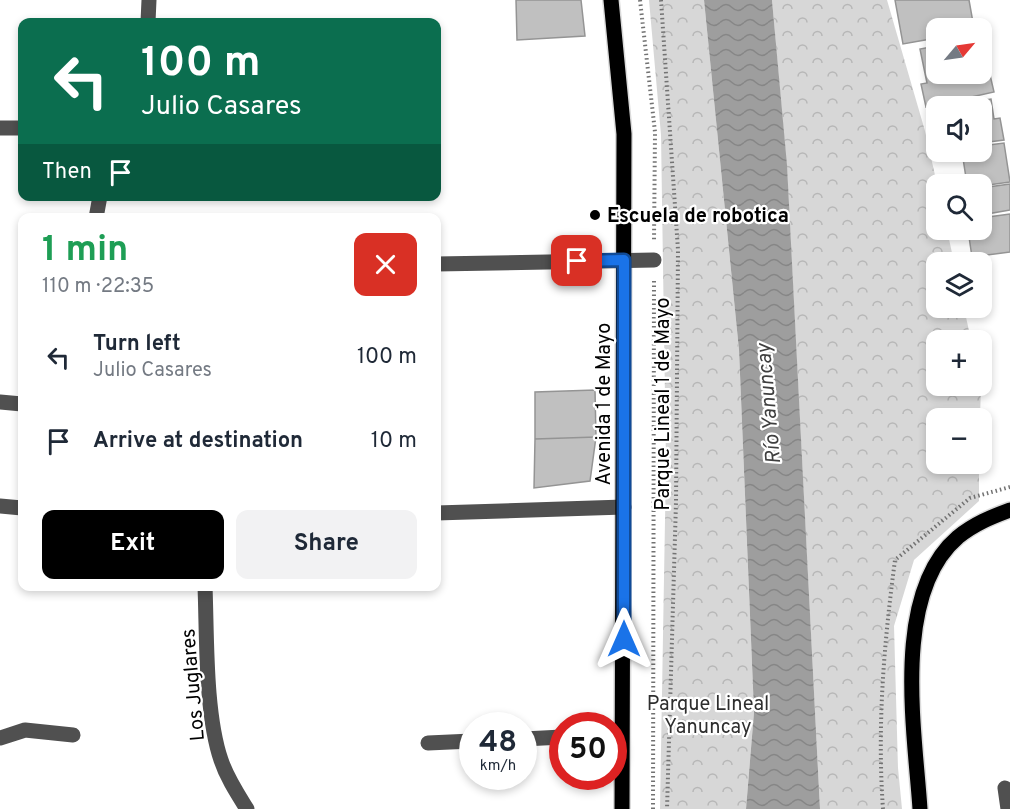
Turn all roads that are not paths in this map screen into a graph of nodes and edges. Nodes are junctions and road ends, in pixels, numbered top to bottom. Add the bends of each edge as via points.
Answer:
1 (149, 0) edge
2 (611, 0) edge
3 (148, 18) edge
4 (0, 128) edge
5 (18, 128) edge
6 (624, 260) junction
7 (654, 260) road end
8 (441, 264) edge
9 (0, 402) edge
10 (18, 404) edge
11 (0, 506) edge
12 (624, 507) junction
13 (18, 508) edge
14 (1010, 510) edge
15 (441, 513) edge
16 (205, 591) edge
17 (619, 712) edge
18 (73, 735) dead end
19 (0, 738) edge
20 (459, 742) edge
21 (428, 743) dead end
22 (1005, 788) dead end
23 (621, 790) edge
24 (246, 809) edge
25 (622, 809) edge
26 (920, 809) edge
27 (1008, 809) edge

1 - 3 street
2 - 6 main road, Avenida 1 de Mayo via 624,134
4 - 5 street
6 - 7 street
6 - 8 street
6 - 12 main road, Avenida 1 de Mayo
9 - 10 street
11 - 13 street
12 - 15 street
12 - 17 main road, Avenida 1 de Mayo
14 - 26 main road via 984,519 956,538 937,562 921,596 912,634
16 - 24 street, Los Juglares via 210,693 219,749
18 - 19 street via 25,730
20 - 21 street
22 - 27 street
23 - 25 main road, Avenida 1 de Mayo

